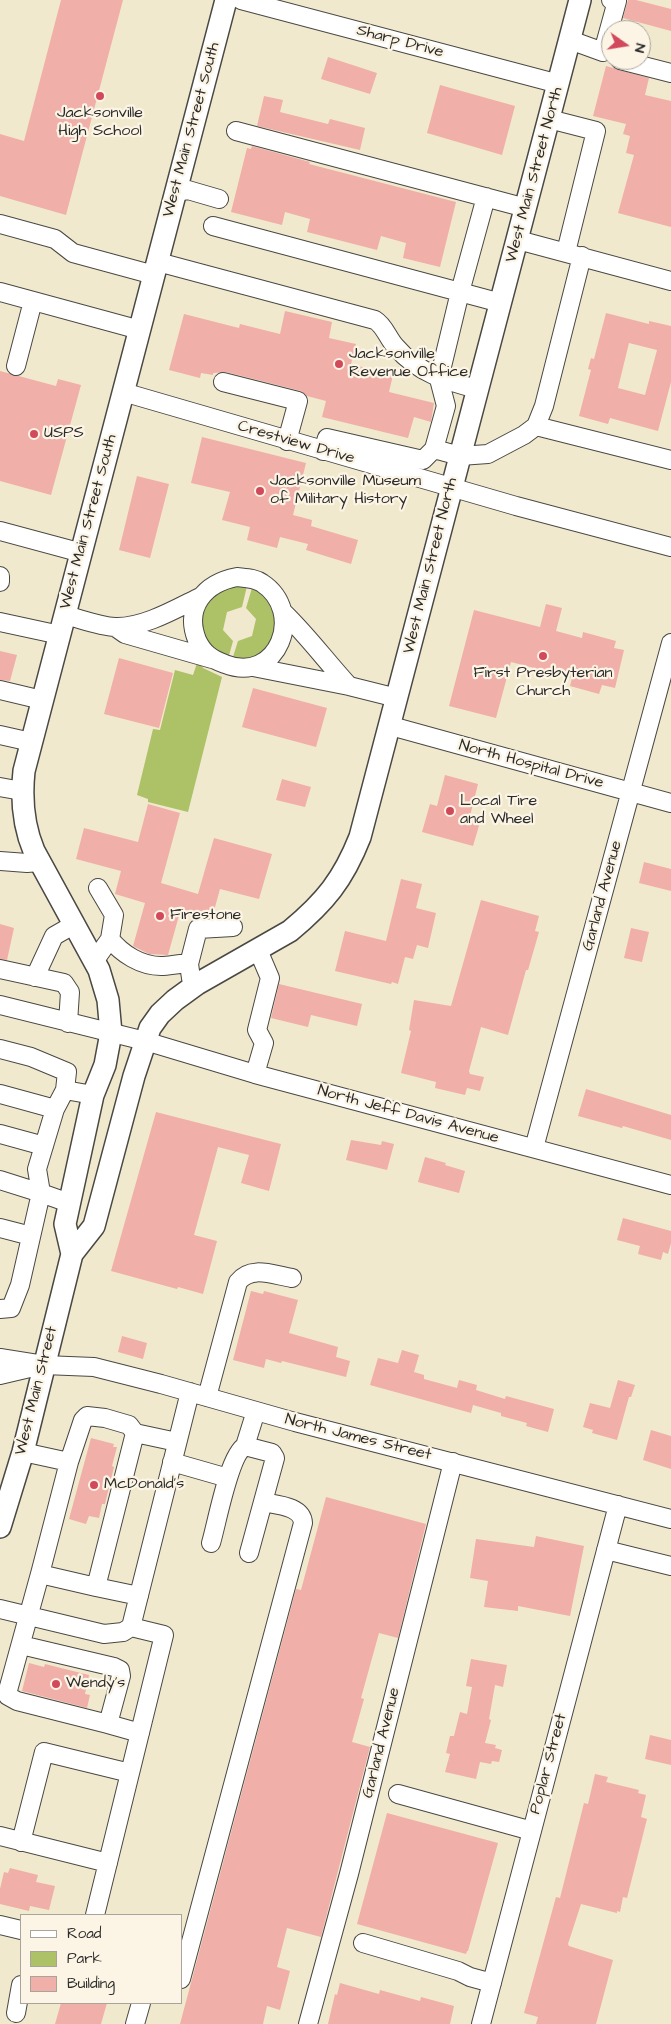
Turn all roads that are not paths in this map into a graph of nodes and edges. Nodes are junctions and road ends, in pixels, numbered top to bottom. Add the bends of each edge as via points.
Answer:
1 (226, 0) edge
2 (241, 0) edge
3 (580, 0) edge
4 (611, 0) edge
5 (613, 20) edge
6 (570, 40) junction
7 (601, 53) edge
8 (651, 68) edge
9 (671, 73) edge
10 (559, 84) junction
11 (549, 119) junction
12 (236, 131) dead end
13 (175, 192) junction
14 (486, 197) junction
15 (220, 199) dead end
16 (526, 208) junction
17 (0, 224) edge
18 (213, 226) dead end
19 (518, 240) junction
20 (574, 254) junction
21 (156, 268) junction
22 (671, 281) edge
23 (0, 292) edge
24 (460, 292) junction
25 (33, 301) junction
26 (501, 303) junction
27 (140, 330) junction
28 (16, 366) dead end
29 (439, 379) junction
30 (223, 382) dead end
31 (478, 389) junction
32 (123, 392) junction
33 (536, 426) junction
34 (287, 441) junction
35 (434, 449) junction
36 (323, 451) junction
37 (460, 456) junction
38 (671, 460) edge
39 (451, 487) junction
40 (0, 531) edge
41 (671, 546) edge
42 (82, 554) junction
43 (0, 576) edge
44 (0, 582) edge
45 (203, 596) junction
46 (283, 612) junction
47 (65, 615) junction
48 (0, 622) edge
49 (115, 627) junction
50 (60, 636) junction
51 (671, 643) edge
52 (212, 659) junction
53 (253, 667) junction
54 (349, 686) junction
55 (0, 690) edge
56 (397, 698) junction
57 (42, 700) junction
58 (390, 726) junction
59 (0, 735) edge
60 (31, 742) junction
61 (0, 787) edge
62 (22, 791) junction
63 (631, 792) junction
64 (671, 803) edge
65 (0, 861) edge
66 (40, 862) junction
67 (98, 888) dead end
68 (75, 924) junction
69 (234, 928) dead end
70 (110, 939) junction
71 (258, 950) junction
72 (95, 960) junction
73 (189, 964) junction
74 (0, 969) edge
75 (35, 977) junction
76 (194, 986) junction
77 (0, 1005) edge
78 (68, 1023) junction
79 (111, 1033) junction
80 (145, 1041) junction
81 (0, 1049) edge
82 (255, 1074) junction
83 (65, 1090) junction
84 (0, 1094) edge
85 (93, 1095) junction
86 (55, 1109) junction
87 (0, 1134) edge
88 (44, 1146) junction
89 (534, 1148) junction
90 (0, 1180) edge
91 (671, 1185) edge
92 (41, 1193) junction
93 (69, 1203) junction
94 (0, 1228) edge
95 (31, 1236) junction
96 (72, 1254) junction
97 (292, 1278) dead end
98 (0, 1309) edge
99 (0, 1358) edge
100 (44, 1365) junction
101 (0, 1375) edge
102 (190, 1392) junction
103 (207, 1397) junction
104 (256, 1411) junction
105 (135, 1433) junction
106 (177, 1442) junction
107 (245, 1446) junction
108 (23, 1452) junction
109 (69, 1462) junction
110 (172, 1462) junction
111 (453, 1462) junction
112 (228, 1478) junction
113 (263, 1502) junction
114 (618, 1505) junction
115 (671, 1519) edge
116 (0, 1527) edge
117 (211, 1543) dead end
118 (606, 1550) junction
119 (249, 1553) dead end
120 (671, 1566) edge
121 (40, 1574) junction
122 (96, 1586) junction
123 (138, 1596) junction
124 (0, 1609) edge
125 (29, 1616) junction
126 (131, 1627) junction
127 (21, 1645) junction
128 (108, 1724) junction
129 (140, 1733) junction
130 (130, 1773) junction
131 (398, 1794) dead end
132 (532, 1831) junction
133 (0, 1836) edge
134 (21, 1842) junction
135 (108, 1863) junction
136 (95, 1914) edge
137 (0, 1925) edge
138 (20, 1930) edge
139 (363, 1943) dead end
140 (182, 1975) edge
141 (492, 1983) junction
142 (20, 1991) edge
143 (141, 2004) edge
144 (16, 2013) dead end
145 (135, 2024) edge
146 (308, 2024) edge
147 (481, 2024) edge

1 - 13 main road, West Main Street South
2 - 10 street, Sharp Drive
3 - 6 main road, West Main Street North
4 - 5 street via 616,1
6 - 7 street
6 - 10 main road, West Main Street North
8 - 9 street
10 - 11 main road, West Main Street North
11 - 16 main road, West Main Street North
11 - 20 street via 596,131
12 - 14 street
13 - 15 street via 188,190
13 - 21 main road, West Main Street South
14 - 16 street
14 - 24 street
16 - 19 main road, West Main Street North
17 - 21 street via 55,239 73,253
18 - 24 street
19 - 20 street
19 - 26 main road, West Main Street North
20 - 22 street
20 - 33 street via 544,406
21 - 27 main road, West Main Street South
21 - 29 street via 375,320 395,347
23 - 25 street
24 - 26 street
24 - 29 street
25 - 27 street
25 - 28 street
26 - 31 main road, West Main Street North
27 - 32 main road, West Main Street South
29 - 31 street
29 - 35 street via 446,406
30 - 34 street via 298,401
31 - 37 main road, West Main Street North
32 - 34 street, Crestview Drive
32 - 42 main road, West Main Street South
33 - 37 street via 488,454
33 - 38 street
34 - 36 street, Crestview Drive
35 - 36 street via 423,460 327,438
35 - 37 street
36 - 39 street, Crestview Drive
37 - 39 main road, West Main Street North
39 - 41 street, Crestview Drive
39 - 56 main road, West Main Street North
40 - 42 street
42 - 47 main road, West Main Street South
43 - 44 street
45 - 46 street via 212,586 226,580 237,577 251,579 263,584 276,596
45 - 49 street via 164,615
45 - 52 street via 194,610 193,624 199,644
46 - 53 street via 284,629 274,654
46 - 54 street
47 - 49 street
47 - 50 main road, West Main Street South
48 - 50 street
49 - 52 street via 125,634
50 - 57 main road, West Main Street South
51 - 63 street, Garland Avenue
52 - 53 street via 229,666
53 - 54 street
54 - 56 street
55 - 57 street
56 - 58 main road, West Main Street North
57 - 60 main road, West Main Street South
58 - 63 street, North Hospital Drive
58 - 71 main road, West Main Street North via 360,837 345,871 308,916
59 - 60 street
60 - 62 main road, West Main Street South
61 - 62 street
62 - 66 main road, West Main Street South via 27,834
63 - 64 street, North Hospital Drive
63 - 89 street, Garland Avenue
65 - 66 street
66 - 68 main road, West Main Street South
67 - 70 street via 114,915
68 - 72 main road, West Main Street South
68 - 75 street via 54,936
69 - 73 street via 198,929
70 - 72 street
70 - 73 street via 143,963 159,966
71 - 76 main road, West Main Street North
71 - 82 street via 270,978 257,1030 264,1043
72 - 79 main road, West Main Street South via 105,984
73 - 76 street
74 - 75 street
75 - 78 street via 64,983 70,992
76 - 80 main road, West Main Street North via 160,1014
77 - 78 street, North Jeff Davis Avenue
78 - 79 street, North Jeff Davis Avenue
79 - 80 street, North Jeff Davis Avenue
79 - 85 main road, West Main Street via 105,1066
80 - 82 street, North Jeff Davis Avenue
80 - 96 main road, West Main Street via 94,1226
81 - 83 street via 67,1072
82 - 89 street, North Jeff Davis Avenue
83 - 85 street
83 - 86 street
84 - 86 street
85 - 93 main road, West Main Street
86 - 88 street
87 - 88 street
88 - 92 street via 37,1169
89 - 91 street, North Jeff Davis Avenue
90 - 92 street
92 - 93 street
92 - 95 street
93 - 96 main road, West Main Street via 65,1224
94 - 95 street
95 - 98 street via 20,1285 11,1308
96 - 100 main road, West Main Street
97 - 103 street via 254,1271 244,1274 238,1282
99 - 100 street
100 - 101 street
100 - 102 street, North James Street via 94,1367
100 - 108 main road, West Main Street
102 - 103 street, North James Street
102 - 106 street
103 - 104 street, North James Street
104 - 107 street
104 - 111 street, North James Street
105 - 106 street
105 - 109 street via 129,1425 92,1415 85,1418
105 - 122 street
106 - 110 street
107 - 112 street via 237,1453
107 - 113 street via 275,1455
108 - 109 street
108 - 116 main road, West Main Street
109 - 121 street
110 - 112 street
110 - 123 street
111 - 114 street, North James Street
111 - 146 street, Garland Avenue
112 - 117 street
113 - 119 street
113 - 140 street via 296,1510 302,1524
114 - 115 street, North James Street
114 - 118 street, Poplar Street
118 - 120 street
118 - 132 street, Poplar Street
121 - 122 street
121 - 125 street
122 - 123 street
123 - 126 street
124 - 125 street
125 - 126 street via 104,1634 123,1632
125 - 127 street
126 - 129 street via 164,1635
127 - 128 street via 8,1696
127 - 128 street via 120,1670
128 - 129 street
129 - 130 street
130 - 134 street via 44,1752
130 - 135 street
131 - 132 street
132 - 141 street, Poplar Street
133 - 134 street
134 - 135 street
135 - 136 street
137 - 138 street
139 - 141 street
141 - 147 street, Poplar Street
142 - 144 street
143 - 145 street

